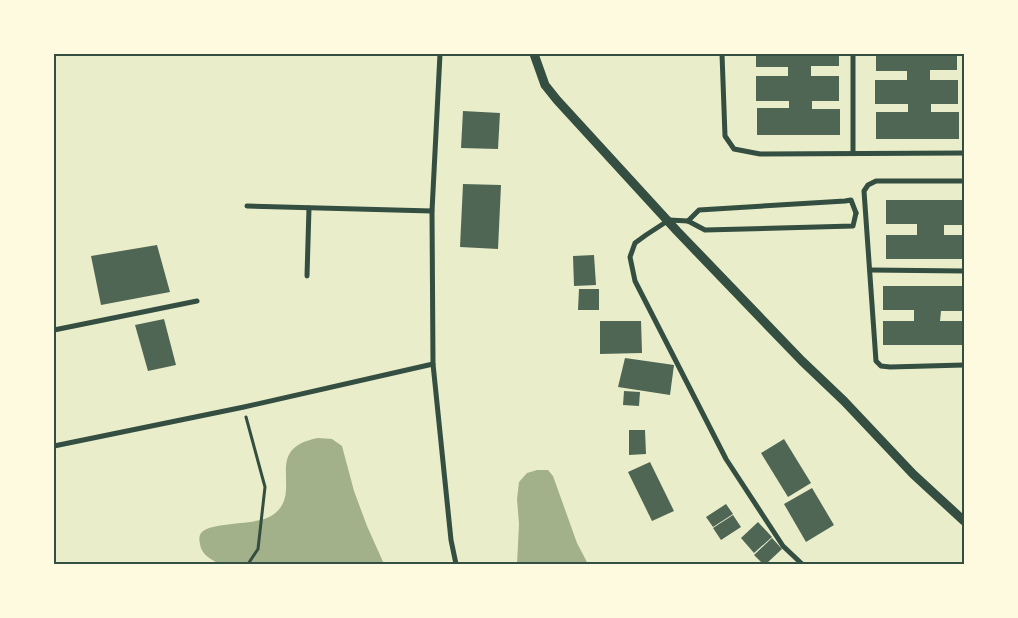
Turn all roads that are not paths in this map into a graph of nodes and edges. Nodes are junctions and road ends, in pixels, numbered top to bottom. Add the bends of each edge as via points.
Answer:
1 (440, 54) edge
2 (534, 54) edge
3 (722, 54) edge
4 (853, 54) edge
5 (853, 152) junction
6 (964, 153) edge
7 (964, 181) edge
8 (247, 206) dead end
9 (309, 208) junction
10 (432, 211) junction
11 (865, 212) junction
12 (856, 213) junction
13 (669, 220) junction
14 (688, 221) junction
15 (870, 270) junction
16 (964, 271) edge
17 (307, 276) dead end
18 (197, 301) dead end
19 (54, 330) edge
20 (433, 364) junction
21 (964, 365) edge
22 (54, 446) edge
23 (964, 521) edge
24 (456, 564) edge
25 (802, 564) edge

1 - 10 street
2 - 13 street via 545,86
3 - 5 street via 725,136 734,149 760,154
4 - 5 street
5 - 6 street
7 - 11 street via 876,182 864,191
8 - 9 street
9 - 10 street
9 - 17 street
10 - 20 street
11 - 12 street
11 - 15 street
12 - 14 street via 853,226 705,230
12 - 14 street via 851,200 699,210
13 - 14 street
13 - 23 street via 913,474
13 - 25 street via 636,243 630,257 635,281 726,458 783,546
15 - 16 street
15 - 21 street via 876,360 881,366
18 - 19 street
20 - 22 street
20 - 24 street

